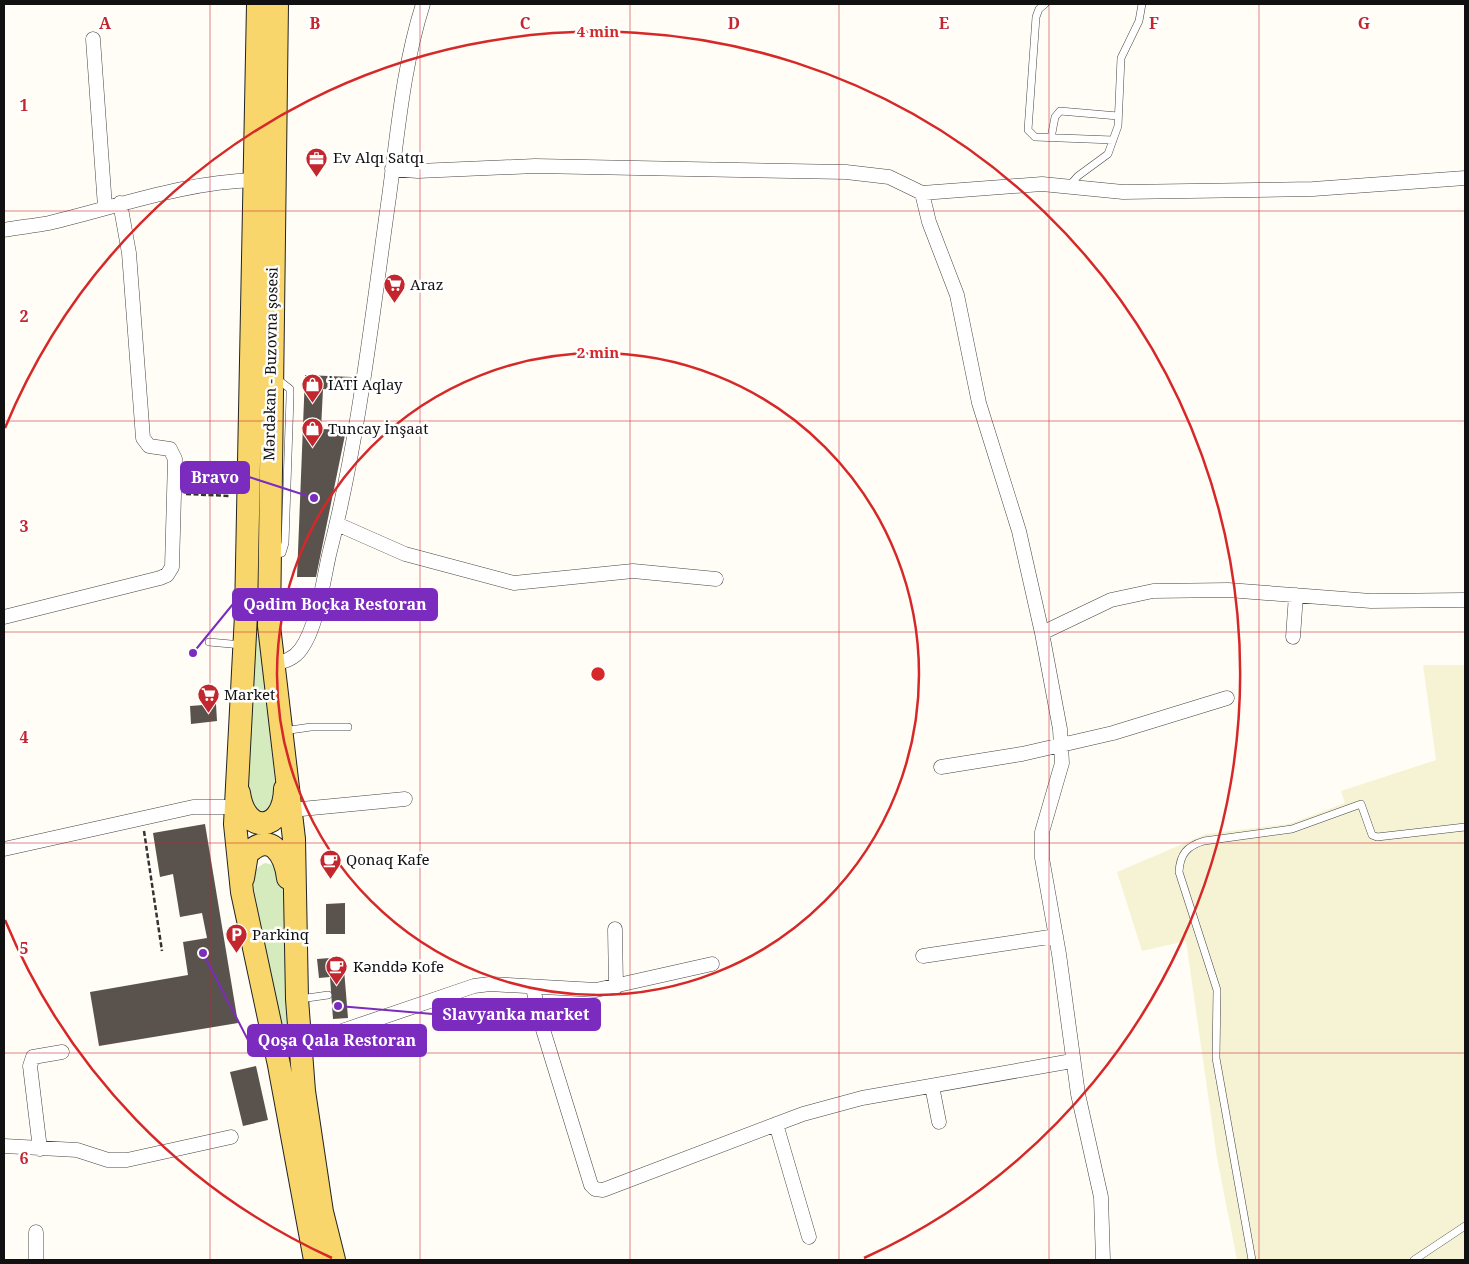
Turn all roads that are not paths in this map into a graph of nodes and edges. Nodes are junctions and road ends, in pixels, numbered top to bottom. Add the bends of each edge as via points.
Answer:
1 (258, 4) edge
2 (277, 4) edge
3 (423, 4) edge
4 (1045, 4) edge
5 (1142, 4) edge
6 (93, 38) dead end
7 (1118, 116) junction
8 (1051, 138) junction
9 (1113, 140) junction
10 (392, 169) junction
11 (1465, 178) edge
12 (256, 180) junction
13 (1069, 186) junction
14 (922, 193) junction
15 (120, 203) junction
16 (105, 207) junction
17 (4, 230) edge
18 (337, 524) junction
19 (716, 579) dead end
20 (1296, 595) junction
21 (1465, 600) edge
22 (4, 617) edge
23 (1042, 633) junction
24 (1293, 636) dead end
25 (208, 642) dead end
26 (244, 645) junction
27 (272, 664) junction
28 (1227, 698) dead end
29 (348, 727) dead end
30 (281, 731) junction
31 (1062, 745) junction
32 (285, 765) junction
33 (941, 768) dead end
34 (405, 799) dead end
35 (238, 809) junction
36 (291, 810) junction
37 (1465, 827) edge
38 (4, 849) edge
39 (242, 892) junction
40 (294, 919) junction
41 (615, 929) dead end
42 (1056, 936) junction
43 (923, 956) dead end
44 (712, 964) dead end
45 (616, 987) junction
46 (533, 988) junction
47 (328, 995) dead end
48 (297, 999) junction
49 (299, 1041) junction
50 (62, 1052) dead end
51 (1072, 1061) junction
52 (932, 1086) junction
53 (939, 1122) dead end
54 (776, 1124) junction
55 (231, 1137) dead end
56 (4, 1146) edge
57 (40, 1148) junction
58 (1465, 1226) edge
59 (36, 1232) dead end
60 (809, 1238) dead end
61 (36, 1260) edge
62 (315, 1260) edge
63 (334, 1260) edge
64 (1103, 1260) edge
65 (1252, 1260) edge
66 (1414, 1260) edge

1 - 12 main road, Mərdəkan - Buzovna şosesi
2 - 27 main road, Mərdəkan - Buzovna şosesi via 268,558
3 - 10 street via 403,86
4 - 8 lane via 1036,17 1028,130 1035,137
5 - 7 lane via 1139,21 1121,58
6 - 16 street
7 - 8 lane via 1060,111 1055,117
7 - 9 lane
8 - 9 lane
9 - 13 lane via 1108,154
10 - 14 street via 432,171 535,166 846,172 889,177
10 - 18 street via 361,386
11 - 13 street via 1313,189 1107,192
12 - 15 street via 176,189
12 - 26 main road, Mərdəkan - Buzovna şosesi
13 - 14 street via 1026,185
14 - 23 street via 963,316 979,403 1019,531
15 - 16 street
15 - 22 street via 129,253 143,438 149,446 173,452 173,561 167,575 160,578
16 - 17 street
18 - 19 street via 404,554 514,583 626,571
18 - 27 street via 308,636 295,656
20 - 21 street via 1371,601
20 - 23 street via 1228,590 1153,591 1112,600
20 - 24 street
23 - 31 street
25 - 26 lane
26 - 35 main road, Mərdəkan - Buzovna şosesi via 237,747
27 - 30 main road, Mərdəkan - Buzovna şosesi
28 - 31 street via 1142,725
29 - 30 lane
30 - 32 main road, Mərdəkan - Buzovna şosesi
31 - 33 street
31 - 42 street via 1062,763 1042,832
32 - 35 main road via 284,800 278,816 256,822
32 - 36 main road, Mərdəkan - Buzovna şosesi
34 - 36 street
35 - 38 street via 193,807
35 - 39 main road
36 - 40 main road, Mərdəkan - Buzovna şosesi via 295,864
37 - 65 lane via 1377,837 1372,835 1361,804 1292,829 1193,844 1183,853 1179,872 1217,990 1216,1058
39 - 40 main road via 247,854 257,846 272,845 283,856
39 - 62 main road
40 - 48 main road, Mərdəkan - Buzovna şosesi
41 - 45 street
42 - 43 street
42 - 51 street
44 - 45 street
45 - 46 street via 577,991
46 - 49 street via 490,984 474,986 339,1032
46 - 54 street via 576,1137 595,1189 610,1190
47 - 48 lane
48 - 49 main road, Mərdəkan - Buzovna şosesi
49 - 63 main road, Mərdəkan - Buzovna şosesi via 315,1166
50 - 57 street via 34,1058 30,1066
51 - 52 street
51 - 64 street via 1101,1197
52 - 53 street
52 - 54 street via 862,1098
54 - 60 street
55 - 57 street via 127,1160 108,1160 77,1150
56 - 57 street
58 - 66 lane
59 - 61 street

